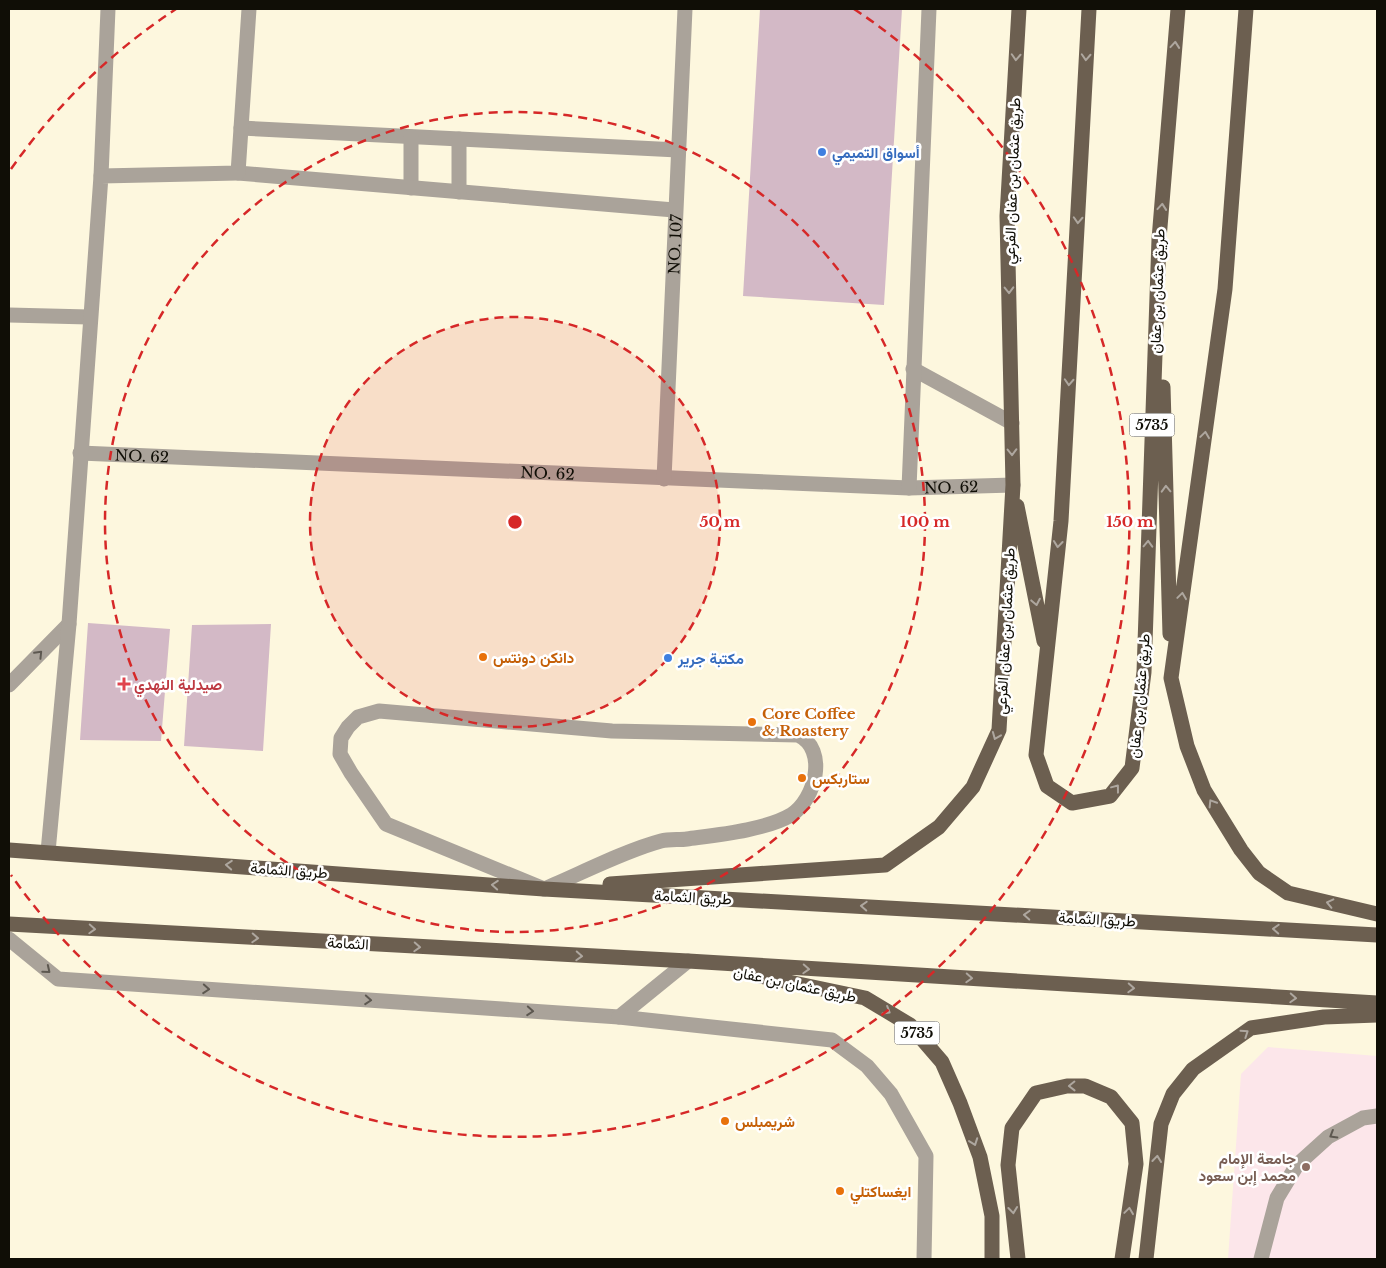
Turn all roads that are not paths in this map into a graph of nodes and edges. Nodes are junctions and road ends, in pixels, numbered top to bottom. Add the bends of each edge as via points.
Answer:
1 (108, 9) edge
2 (249, 9) edge
3 (685, 9) edge
4 (928, 9) edge
5 (1019, 9) edge
6 (1089, 9) edge
7 (1178, 9) edge
8 (1246, 9) edge
9 (241, 128) junction
10 (411, 136) junction
11 (459, 138) junction
12 (678, 150) junction
13 (238, 173) junction
14 (101, 176) junction
15 (411, 188) junction
16 (459, 192) junction
17 (674, 210) junction
18 (1159, 239) junction
19 (9, 315) edge
20 (89, 318) junction
21 (912, 369) junction
22 (1012, 423) junction
23 (80, 453) junction
24 (664, 479) junction
25 (1013, 485) junction
26 (909, 488) junction
27 (69, 624) junction
28 (1046, 654) junction
29 (1171, 678) junction
30 (9, 685) edge
31 (9, 850) edge
32 (48, 852) junction
33 (544, 888) junction
34 (1377, 914) edge
35 (9, 924) edge
36 (1377, 935) edge
37 (9, 939) edge
38 (688, 962) junction
39 (1377, 1003) edge
40 (1377, 1015) edge
41 (619, 1017) junction
42 (1377, 1116) edge
43 (924, 1259) edge
44 (992, 1259) edge
45 (1018, 1259) edge
46 (1122, 1259) edge
47 (1146, 1259) edge
48 (1261, 1259) edge

1 - 14 street
2 - 9 street
3 - 12 street, NO. 107
4 - 21 street
5 -> 22 main road, طريق عثمان بن عفان الفرعي via 1007,216
6 -> 28 main road, طريق عثمان بن عفان / 5735 via 1061,521
18 -> 7 main road, طريق عثمان بن عفان / 5735
29 -> 8 main road via 1225,288
9 - 10 street
9 - 13 street
10 - 11 street
10 - 15 street
11 - 12 street
11 - 16 street
12 - 17 street, NO. 107
13 - 14 street
13 - 15 street
14 - 20 street
15 - 16 street
16 - 17 street
17 - 24 street, NO. 107
28 -> 18 main road, طريق عثمان بن عفان / 5735 via 1036,755 1047,786 1072,803 1110,796 1132,768 1144,672
29 -> 18 main road
19 - 20 street
20 - 23 street
21 - 22 street
21 - 26 street
22 -> 25 main road, طريق عثمان بن عفان الفرعي
23 - 24 street, NO. 62
23 - 27 street
24 - 26 street, NO. 62
25 - 26 street, NO. 62
25 -> 28 main road
25 -> 33 main road, طريق عثمان بن عفان الفرعي via 999,730 973,787 939,827 886,865
30 -> 27 street
27 - 32 street
34 -> 29 main road via 1288,893 1260,873 1241,850 1204,790 1187,746
31 - 32 main road, طريق الثمامة
33 -> 32 main road, طريق الثمامة
33 - 33 street via 386,824 340,754 342,738 348,727 358,716 379,711 612,731 798,735 808,740 815,752 816,773 811,787 792,814 763,826 661,841
36 -> 33 main road, طريق الثمامة
35 -> 38 main road, الثمامة
37 -> 41 street via 58,979
38 -> 39 main road
38 - 41 street
38 -> 44 main road, طريق عثمان بن عفان / 5735 via 866,998 910,1025 942,1062 980,1157 992,1216
47 -> 40 main road via 1160,1124 1173,1094 1193,1069 1251,1028 1324,1017
41 - 43 street via 832,1040 867,1066 891,1094 926,1156
42 -> 48 street via 1363,1118 1328,1137 1297,1165 1277,1198
46 -> 45 main road via 1136,1164 1132,1124 1111,1097 1085,1086 1066,1086 1036,1093 1012,1128 1008,1165

